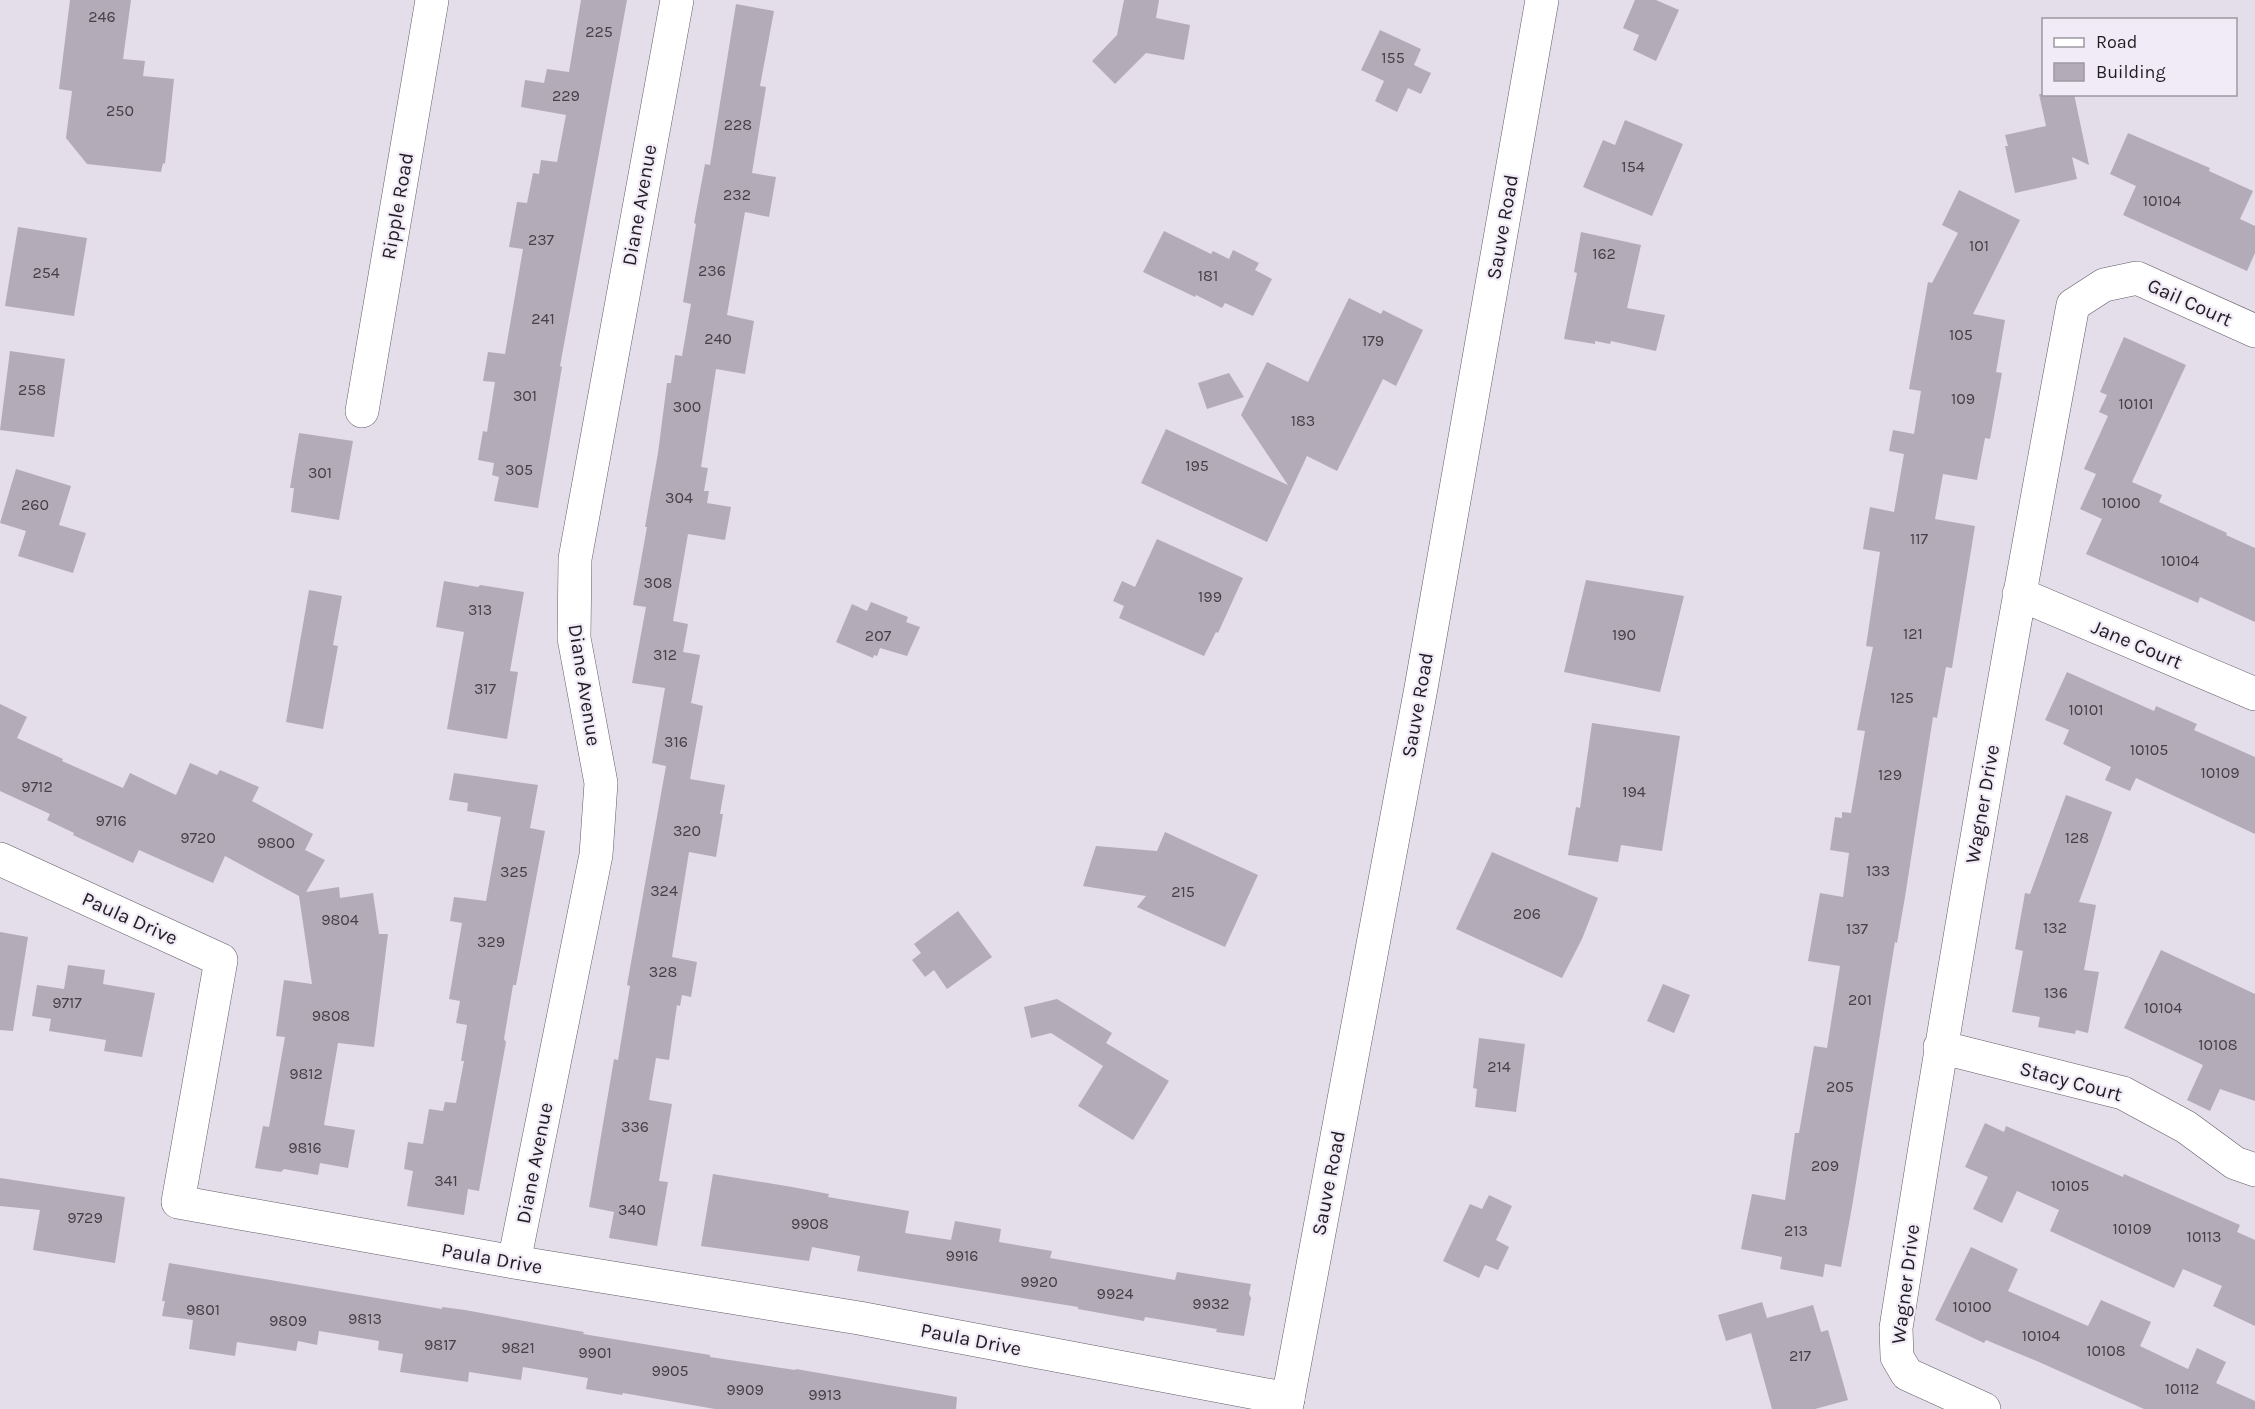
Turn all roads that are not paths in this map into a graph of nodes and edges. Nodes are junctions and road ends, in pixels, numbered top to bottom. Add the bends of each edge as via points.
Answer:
1 (432, 0) edge
2 (677, 0) edge
3 (1542, 0) edge
4 (2124, 281) joint
5 (2255, 331) edge
6 (362, 411) dead end
7 (2019, 594) junction
8 (2255, 694) edge
9 (0, 859) edge
10 (1940, 1047) junction
11 (2255, 1170) edge
12 (514, 1262) junction
13 (1287, 1404) edge
14 (1984, 1409) edge

1 - 6 street, Ripple Road
2 - 12 street, Diane Avenue via 575,559 574,638 601,783 596,855
3 - 13 street, Sauve Road via 1421,688
4 - 5 street, Gail Court via 2137,278
4 - 7 street, Wagner Drive via 2104,285 2073,305
7 - 8 street, Jane Court
7 - 10 street, Wagner Drive
9 - 12 street, Paula Drive via 221,960 178,1202
10 - 11 street, Stacy Court via 2123,1093 2186,1127 2235,1163
10 - 14 street, Wagner Drive via 1896,1328 1897,1357 1907,1374
12 - 13 street, Paula Drive via 860,1318

